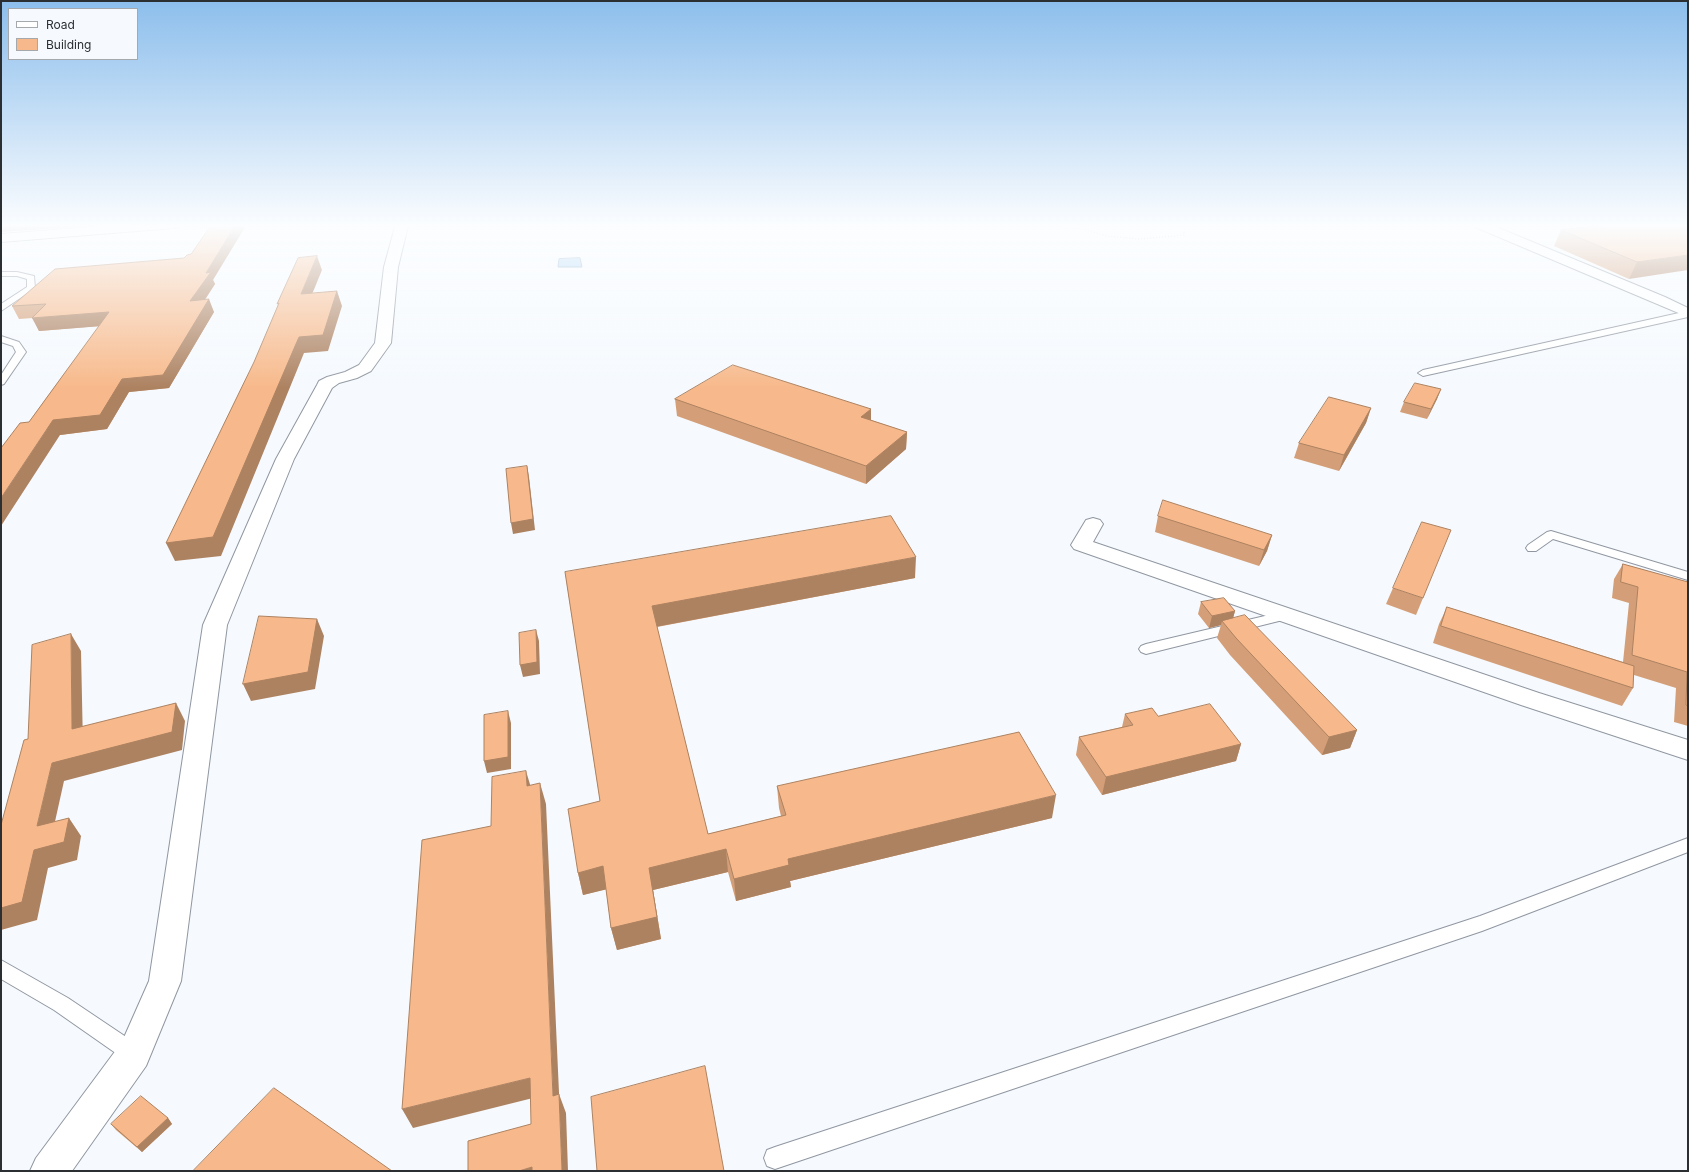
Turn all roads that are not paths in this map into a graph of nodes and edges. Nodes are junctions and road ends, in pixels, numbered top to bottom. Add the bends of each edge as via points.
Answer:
1 (31, 279) edge
2 (390, 279) edge
3 (1609, 279) edge
4 (1, 308) edge
5 (1688, 313) edge
6 (1, 339) edge
7 (1423, 373) dead end
8 (1, 382) edge
9 (1093, 524) dead end
10 (1532, 548) dead end
11 (1688, 576) edge
12 (1286, 615) junction
13 (1146, 649) dead end
14 (1688, 750) edge
15 (1688, 845) edge
16 (1, 968) edge
17 (134, 1054) junction
18 (775, 1158) dead end
19 (48, 1171) edge

1 - 4 lane via 32,288
2 - 17 street via 383,343 365,368 325,385 285,459 215,625 165,981
3 - 5 street
5 - 7 lane
6 - 8 lane via 16,344 21,352
9 - 12 street via 1081,544
10 - 11 lane via 1551,535
12 - 13 lane
12 - 14 street
15 - 18 lane via 1482,923
16 - 17 lane via 61,1004
17 - 19 street

